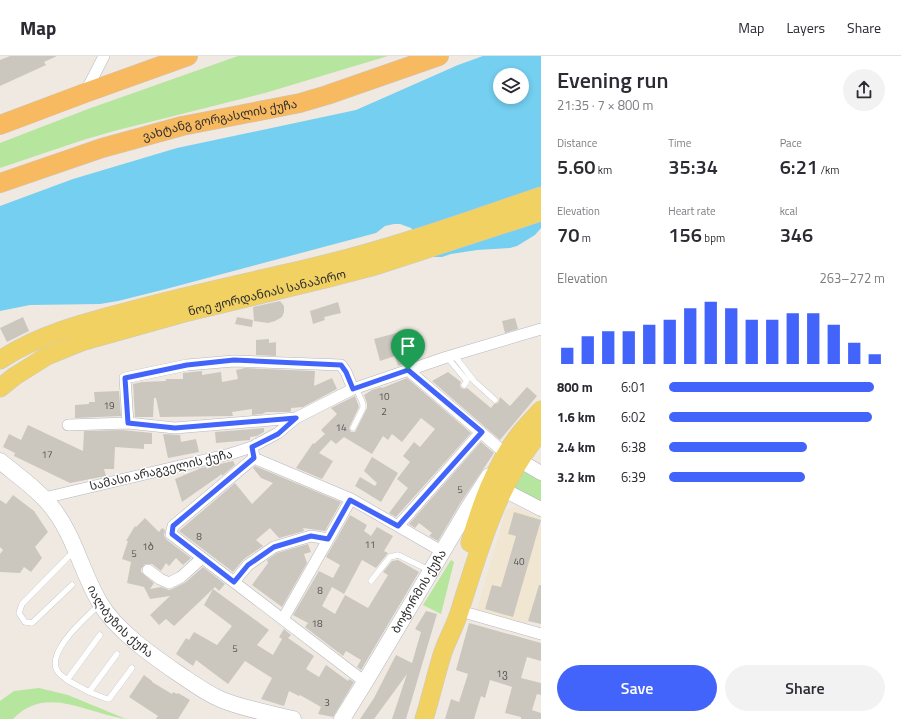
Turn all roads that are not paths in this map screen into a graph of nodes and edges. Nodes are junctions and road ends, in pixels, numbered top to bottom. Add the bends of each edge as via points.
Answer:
1 (104, 56) edge
2 (188, 56) edge
3 (439, 56) edge
4 (85, 92) junction
5 (0, 125) edge
6 (0, 183) edge
7 (541, 196) edge
8 (541, 212) edge
9 (416, 245) junction
10 (541, 329) edge
11 (450, 356) junction
12 (0, 360) edge
13 (408, 370) junction
14 (464, 385) dead end
15 (0, 388) edge
16 (355, 388) junction
17 (495, 400) dead end
18 (541, 410) edge
19 (296, 418) junction
20 (128, 423) junction
21 (68, 425) dead end
22 (353, 428) dead end
23 (541, 431) edge
24 (482, 432) junction
25 (253, 452) junction
26 (509, 460) junction
27 (0, 461) edge
28 (541, 473) edge
29 (504, 490) junction
30 (44, 498) junction
31 (350, 500) junction
32 (541, 509) edge
33 (398, 526) junction
34 (328, 539) junction
35 (76, 549) junction
36 (443, 552) junction
37 (202, 558) junction
38 (148, 570) dead end
39 (431, 571) junction
40 (371, 581) dead end
41 (234, 582) junction
42 (72, 585) dead end
43 (100, 604) junction
44 (460, 611) junction
45 (283, 619) junction
46 (541, 634) edge
47 (100, 636) dead end
48 (443, 652) junction
49 (117, 654) dead end
50 (132, 668) dead end
51 (67, 680) junction
52 (365, 682) junction
53 (89, 692) junction
54 (293, 719) edge
55 (342, 719) edge
56 (424, 719) edge

1 - 4 street
2 - 4 highway
3 - 6 highway, ვახტანგ გორგასლის ქუჩა via 321,97 182,126 62,161
4 - 5 highway
7 - 9 main road, ნოე ჟორდანიას სანაპირო
8 - 9 main road, ნოე ჟორდანიას სანაპირო
9 - 12 main road, ნოე ჟორდანიას სანაპირო via 181,297 84,323 31,342
9 - 15 main road, ნოე ჟორდანიას სანაპირო via 375,266 184,313 84,341 47,356
10 - 11 street, სამასი არაგველის ქუჩა
11 - 13 street, სამასი არაგველის ქუჩა
11 - 14 lane via 467,381
11 - 17 lane
13 - 16 street, სამასი არაგველის ქუჩა
13 - 24 street
16 - 19 street, სამასი არაგველის ქუჩა
16 - 20 street via 341,365 234,360 187,365 125,378
16 - 22 lane via 363,408
18 - 26 main road via 519,435
19 - 20 street via 175,428
19 - 25 street, სამასი არაგველის ქუჩა
20 - 21 street
23 - 26 main road
24 - 26 street
24 - 33 street
25 - 30 street, სამასი არაგველის ქუჩა via 230,454
25 - 31 street
25 - 37 street via 173,526 172,534
26 - 28 street
26 - 29 main road
26 - 36 main road, ბოჭორმის ქუჩა via 491,473
26 - 48 main road via 480,509 450,608
27 - 30 main road, იალბუზის ქუჩა
29 - 32 street
29 - 44 main road via 479,548
30 - 35 main road, იალბუზის ქუჩა via 60,519
31 - 33 street
31 - 34 street
33 - 36 street
34 - 41 street via 311,536 274,547 248,565
34 - 45 street
35 - 42 lane via 22,604 19,613 25,622 32,623
35 - 43 main road, იალბუზის ქუჩა
36 - 39 main road, ბოჭორმის ქუჩა
37 - 38 street via 181,577 169,583
37 - 41 street
39 - 40 lane via 398,555 390,558
39 - 52 main road, ბოჭორმის ქუჩა
41 - 45 street
43 - 51 lane via 60,646 56,661 57,671
43 - 54 main road, იალბუზის ქუჩა via 116,623 146,650 210,694 239,705
44 - 46 street
44 - 48 main road
45 - 52 street
47 - 51 lane
48 - 56 main road
49 - 53 lane
50 - 53 lane via 109,698
51 - 53 lane
52 - 55 main road, ბოჭორმის ქუჩა

